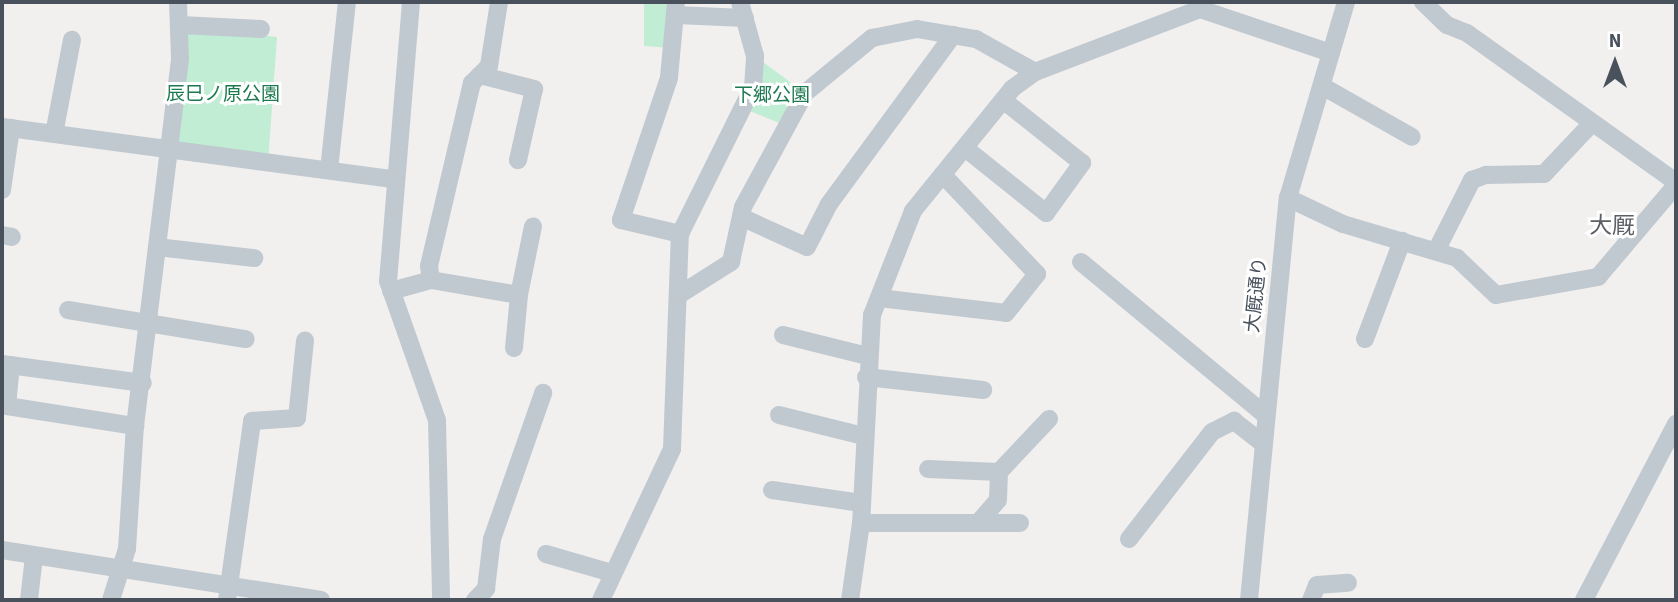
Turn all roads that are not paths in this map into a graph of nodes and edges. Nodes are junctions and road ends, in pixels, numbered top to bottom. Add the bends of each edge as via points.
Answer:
1 (178, 2) edge
2 (347, 2) edge
3 (411, 2) edge
4 (499, 2) edge
5 (1346, 2) edge
6 (1423, 2) edge
7 (676, 8) edge
8 (743, 10) edge
9 (181, 25) junction
10 (261, 29) dead end
11 (953, 35) junction
12 (72, 40) dead end
13 (1331, 53) junction
14 (1035, 72) junction
15 (480, 75) junction
16 (1321, 86) junction
17 (1003, 100) junction
18 (1592, 123) junction
19 (6, 128) edge
20 (54, 134) junction
21 (1412, 137) dead end
22 (965, 148) junction
23 (167, 150) junction
24 (518, 160) dead end
25 (329, 170) junction
26 (943, 175) junction
27 (393, 179) junction
28 (1676, 184) edge
29 (2, 190) edge
30 (1289, 198) junction
31 (741, 217) junction
32 (533, 226) dead end
33 (680, 233) junction
34 (1402, 242) junction
35 (157, 247) junction
36 (1436, 251) junction
37 (254, 258) dead end
38 (1081, 262) dead end
39 (431, 280) junction
40 (391, 291) junction
41 (519, 295) junction
42 (679, 295) junction
43 (878, 298) junction
44 (68, 310) dead end
45 (149, 324) junction
46 (783, 335) dead end
47 (246, 339) dead end
48 (1365, 339) dead end
49 (305, 340) dead end
50 (514, 348) dead end
51 (867, 356) junction
52 (6, 364) edge
53 (866, 377) junction
54 (143, 383) junction
55 (983, 390) dead end
56 (543, 393) dead end
57 (1264, 414) junction
58 (779, 415) dead end
59 (1049, 419) dead end
60 (1676, 424) edge
61 (135, 426) junction
62 (864, 436) junction
63 (1261, 442) junction
64 (928, 469) dead end
65 (999, 472) junction
66 (772, 490) dead end
67 (862, 503) junction
68 (861, 523) junction
69 (978, 523) junction
70 (1020, 523) dead end
71 (1129, 539) dead end
72 (2, 550) edge
73 (546, 554) dead end
74 (34, 556) junction
75 (118, 569) junction
76 (612, 573) junction
77 (1348, 583) dead end
78 (228, 594) edge
79 (848, 598) edge
80 (29, 600) edge
81 (111, 600) edge
82 (321, 600) edge
83 (441, 600) edge
84 (475, 600) edge
85 (601, 600) edge
86 (1249, 600) edge
87 (1311, 600) edge
88 (1584, 600) edge

1 - 9 street
2 - 25 street
3 - 27 street
4 - 15 street via 489,66
5 - 13 street, 大厩通り
6 - 18 street via 1447,25 1467,33
7 - 8 street
7 - 33 street via 669,78 621,220
8 - 33 street via 755,56 753,87
9 - 10 street
9 - 23 street
11 - 14 street via 976,39
11 - 31 street via 917,29 872,38 805,93
11 - 31 street via 829,204 807,247
12 - 20 street
13 - 14 street via 1200,9
13 - 16 street, 大厩通り
14 - 17 street
15 - 24 street via 534,89
15 - 39 street via 469,96 429,266
16 - 21 street
16 - 30 street, 大厩通り
17 - 22 street
17 - 22 street via 1082,163 1046,214
18 - 28 street
18 - 36 street via 1544,174 1486,175 1472,180
19 - 20 street
19 - 29 street
20 - 23 street
22 - 26 street
23 - 25 street
23 - 35 street
25 - 27 street
26 - 43 street via 914,211
26 - 43 street via 1037,274 1006,313
27 - 40 street
28 - 36 street via 1598,277 1496,295 1457,258
30 - 34 street via 1343,224
30 - 57 street, 大厩通り
31 - 42 street via 731,262
32 - 41 street
33 - 42 street
34 - 36 street
34 - 48 street
35 - 37 street
35 - 45 street
38 - 57 street
39 - 40 street
39 - 41 street
40 - 83 street via 437,420
41 - 50 street
42 - 76 street via 672,449
43 - 51 street
44 - 45 street
45 - 47 street
45 - 54 street
46 - 51 street
49 - 78 street via 297,418 252,421
51 - 53 street
52 - 54 street
52 - 61 street via 7,406
53 - 55 street
53 - 62 street
54 - 61 street
56 - 84 street via 492,539 485,589
57 - 63 street, 大厩通り
58 - 62 street
59 - 65 street
60 - 88 street
61 - 75 street via 127,549
62 - 67 street
63 - 71 street via 1234,421 1212,432
63 - 86 street, 大厩通り
64 - 65 street
65 - 69 street via 998,500
66 - 67 street
67 - 68 street
68 - 69 street
68 - 79 street
69 - 70 street
72 - 74 street
73 - 76 street
74 - 75 street
74 - 80 street
75 - 78 street
75 - 81 street
76 - 85 street
77 - 87 street via 1317,584
78 - 82 street

